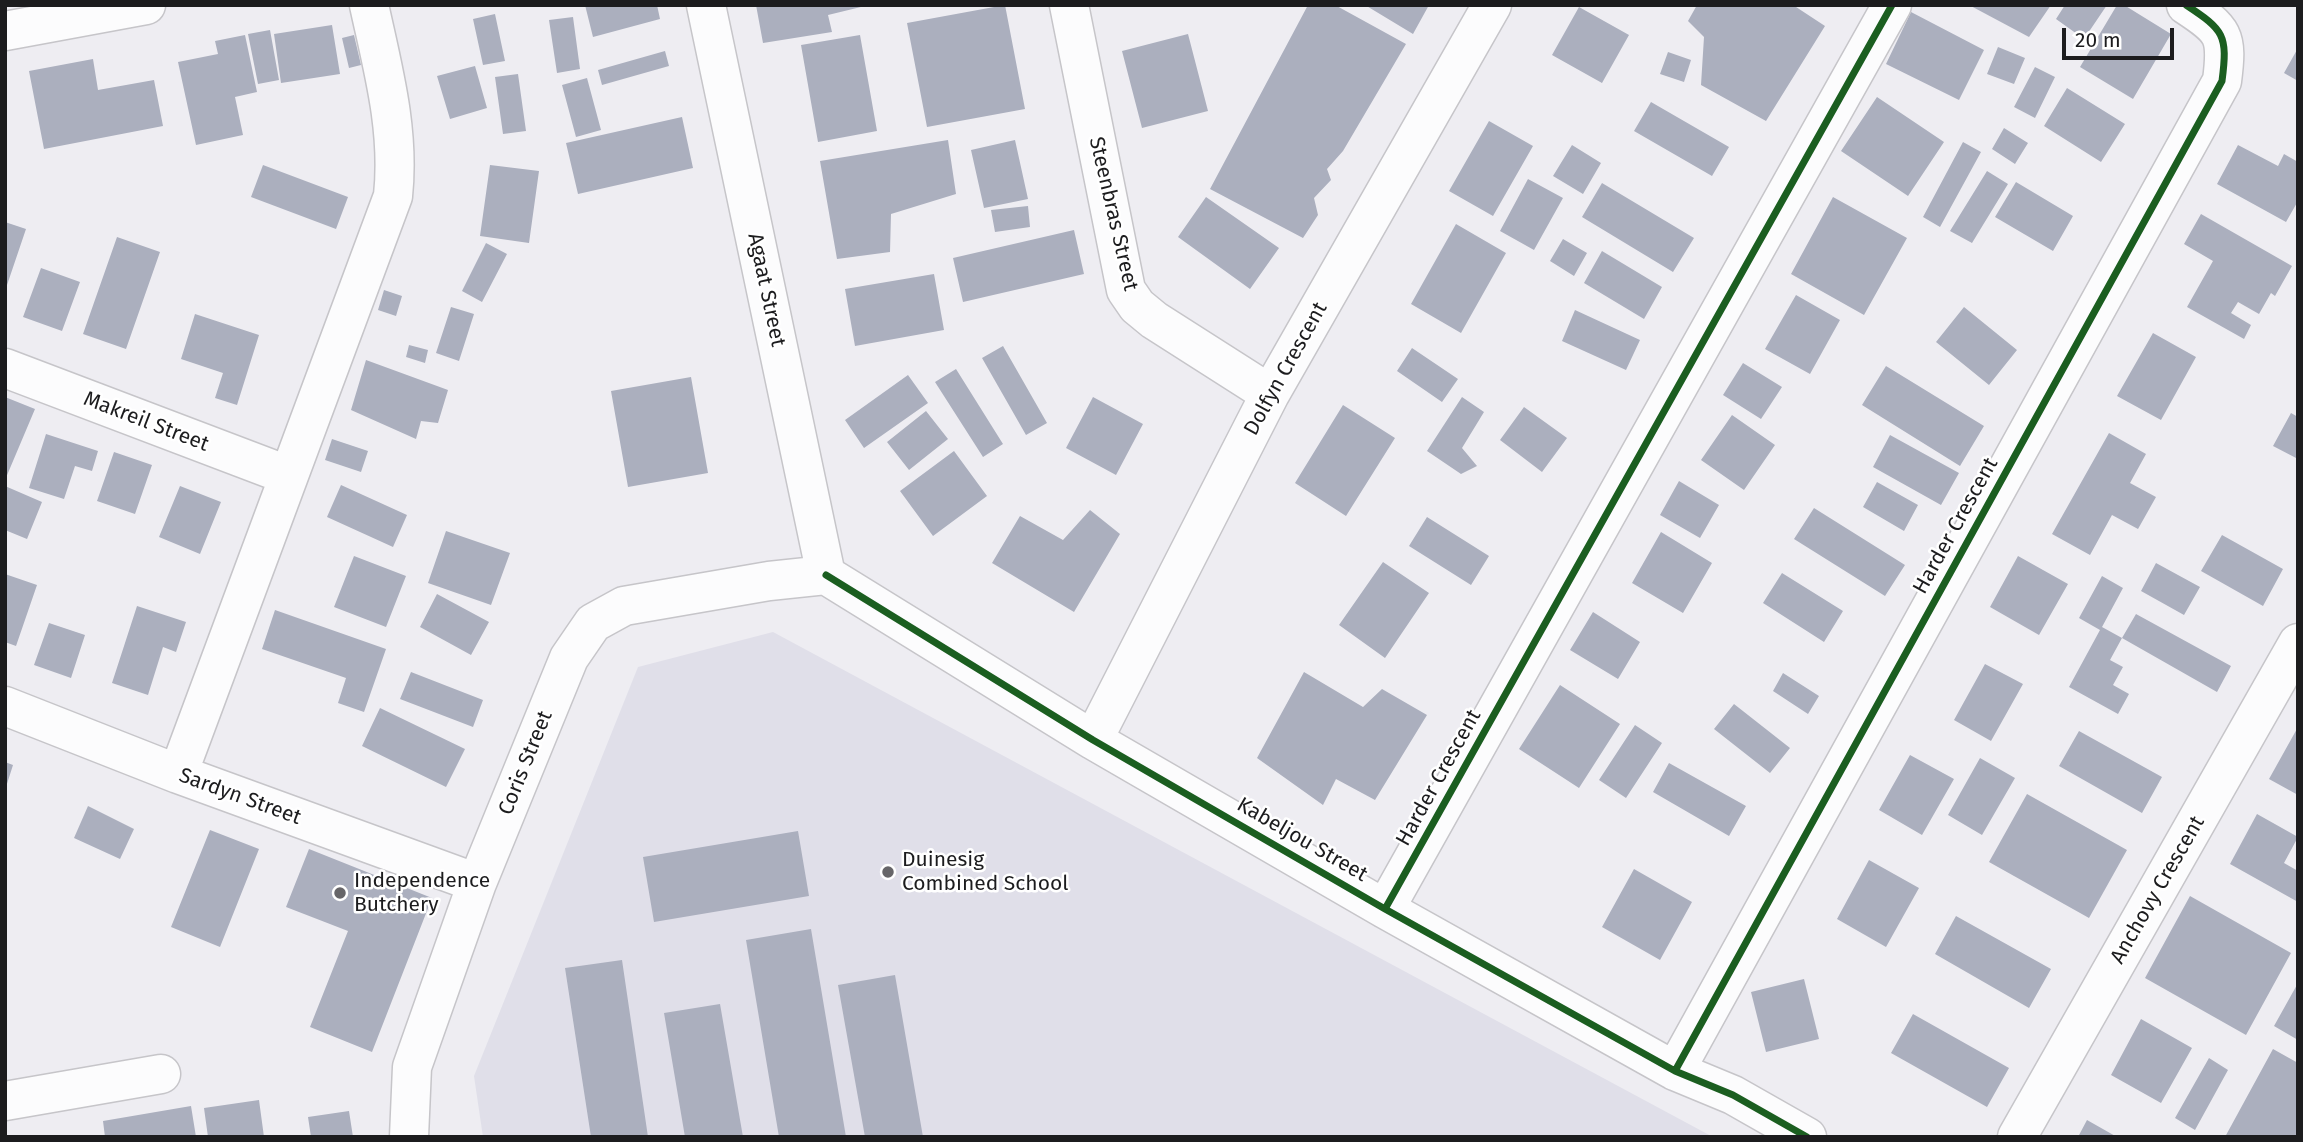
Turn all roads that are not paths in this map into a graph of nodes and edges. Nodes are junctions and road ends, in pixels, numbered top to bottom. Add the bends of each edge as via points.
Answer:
1 (146, 5) edge
2 (369, 5) edge
3 (705, 5) edge
4 (1069, 5) edge
5 (1492, 5) edge
6 (1892, 5) edge
7 (2186, 5) edge
8 (5, 31) edge
9 (5, 368) edge
10 (1270, 394) junction
11 (288, 475) junction
12 (826, 575) junction
13 (2298, 643) edge
14 (5, 706) edge
15 (1093, 740) junction
16 (178, 774) junction
17 (477, 883) junction
18 (1385, 909) junction
19 (1675, 1071) junction
20 (161, 1074) dead end
21 (5, 1101) edge
22 (409, 1137) edge
23 (1807, 1137) edge
24 (2017, 1137) edge

1 - 8 street
2 - 11 street via 393,115 394,196
3 - 12 street, Agaat Street
4 - 10 street, Steenbras Street via 1126,290 1154,320
5 - 10 street, Dolfyn Crescent
6 - 18 street, Harder Crescent
7 - 19 street, Harder Crescent via 2216,25 2226,52 2222,81
9 - 11 street, Makreil Street
10 - 15 street, Dolfyn Crescent
11 - 16 street
12 - 15 street, Kabeljou Street
12 - 17 street, Coris Street via 624,606 593,623 569,658
13 - 24 street, Anchovy Crescent
14 - 16 street, Sardyn Street
15 - 18 street, Kabeljou Street
16 - 17 street, Sardyn Street
17 - 22 street, Coris Street via 412,1067
18 - 19 street, Kabeljou Street
19 - 23 street, Kabeljou Street via 1733,1095
20 - 21 street

